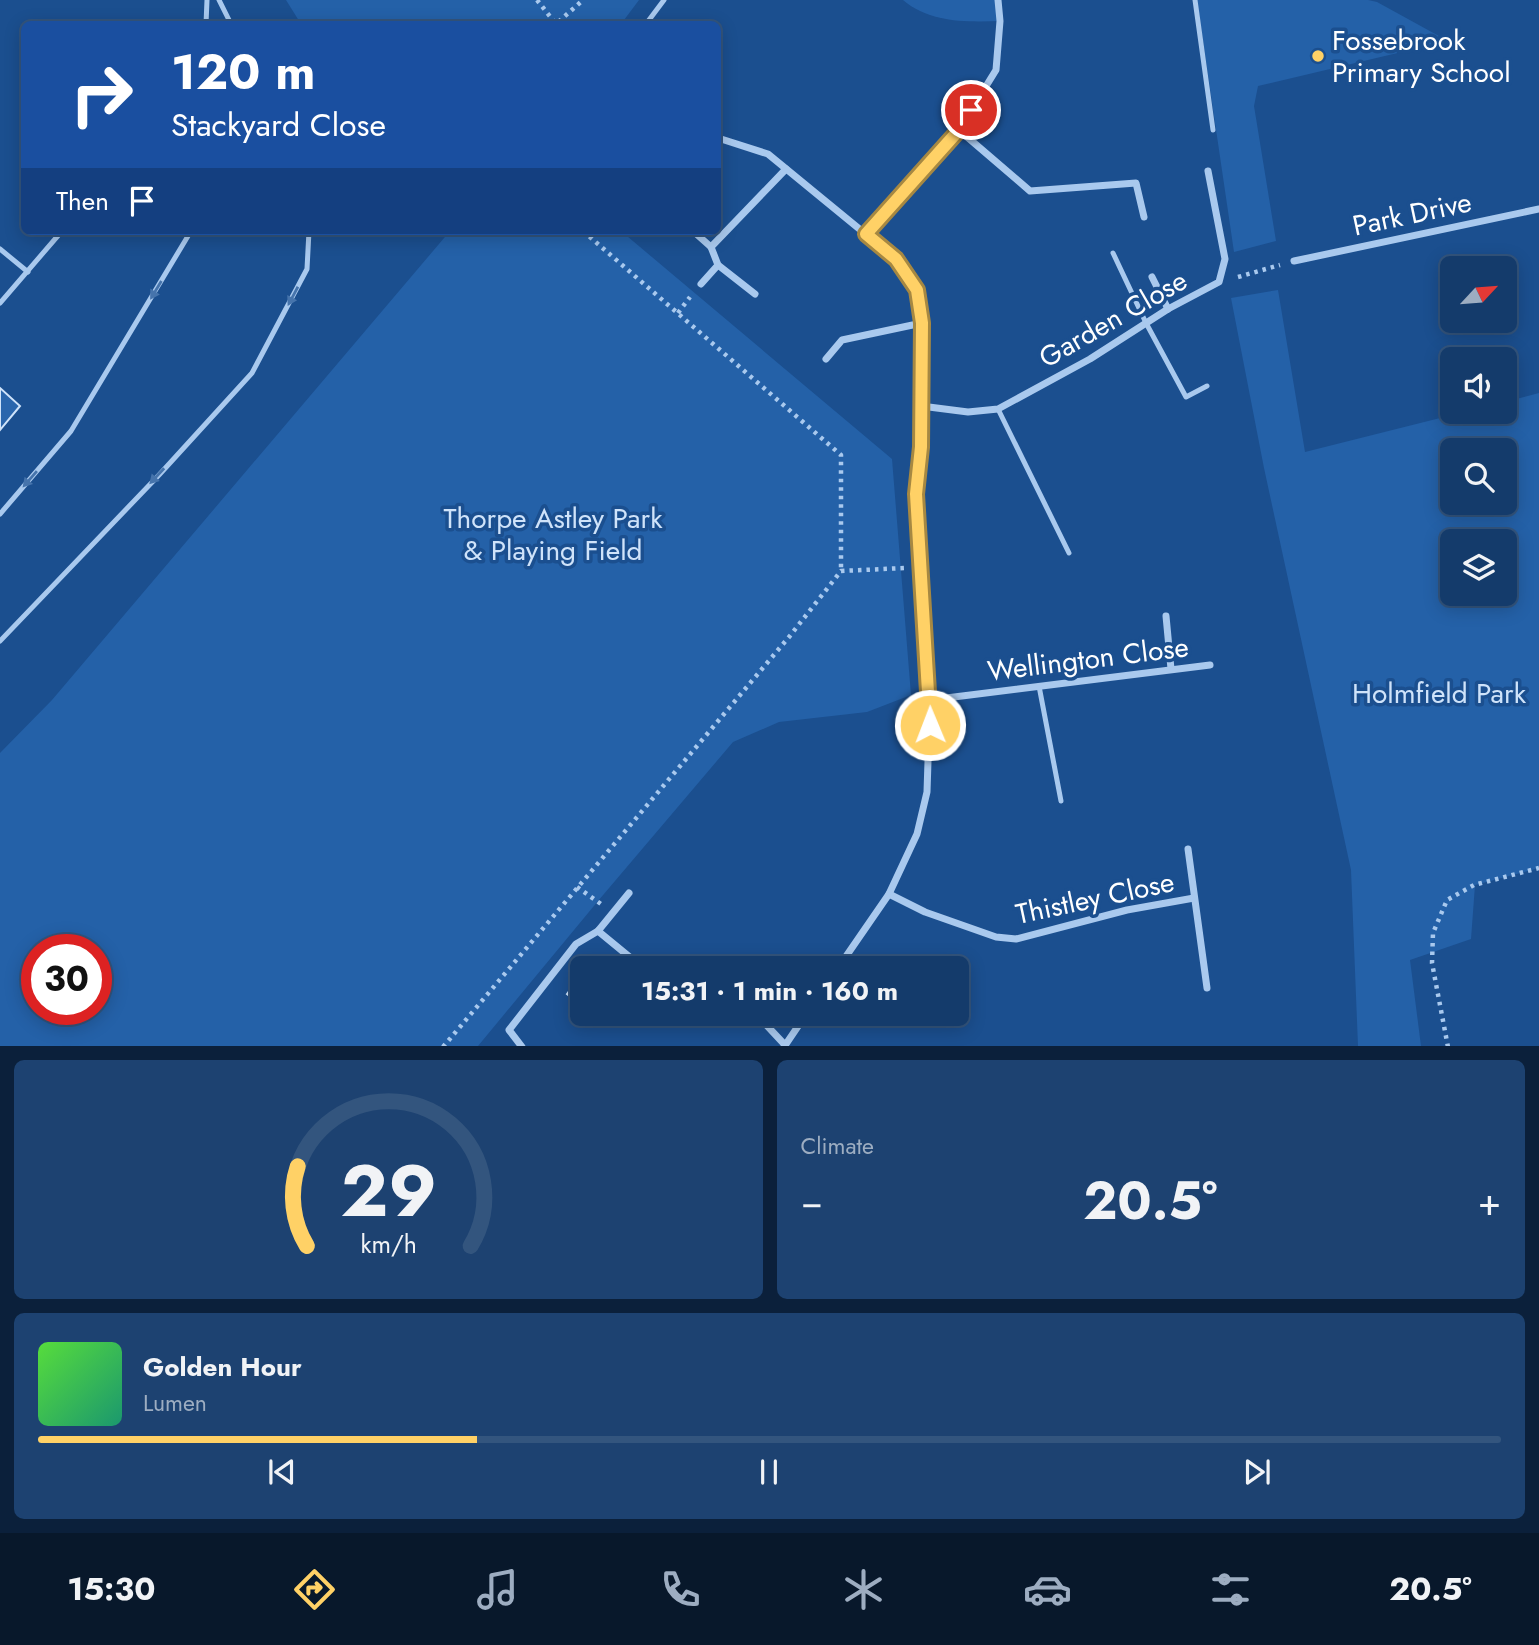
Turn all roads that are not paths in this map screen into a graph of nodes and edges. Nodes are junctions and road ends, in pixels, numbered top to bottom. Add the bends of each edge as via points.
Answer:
1 (207, 0) edge
2 (219, 0) edge
3 (664, 0) edge
4 (998, 0) edge
5 (1195, 0) edge
6 (206, 21) edge
7 (230, 21) edge
8 (648, 21) edge
9 (959, 130) junction
10 (1213, 130) dead end
11 (721, 139) edge
12 (786, 169) junction
13 (1208, 172) dead end
14 (1539, 209) edge
15 (1144, 216) dead end
16 (866, 234) junction
17 (59, 235) edge
18 (189, 235) edge
19 (309, 235) edge
20 (698, 235) edge
21 (711, 247) junction
22 (0, 249) edge
23 (1113, 253) dead end
24 (1294, 261) road end
25 (718, 265) junction
26 (28, 272) junction
27 (1152, 277) dead end
28 (701, 284) dead end
29 (755, 294) dead end
30 (0, 303) edge
31 (1168, 309) junction
32 (922, 323) junction
33 (1146, 323) junction
34 (826, 359) dead end
35 (1207, 386) dead end
36 (921, 406) junction
37 (998, 409) junction
38 (0, 514) edge
39 (1069, 553) dead end
40 (1166, 616) dead end
41 (0, 641) edge
42 (1210, 665) dead end
43 (1171, 669) junction
44 (1039, 686) junction
45 (930, 700) junction
46 (1061, 801) dead end
47 (1188, 849) dead end
48 (629, 894) dead end
49 (889, 894) junction
50 (1194, 898) junction
51 (598, 931) junction
52 (628, 956) edge
53 (846, 956) edge
54 (1208, 988) dead end
55 (767, 1026) edge
56 (798, 1026) edge
57 (522, 1046) edge
58 (785, 1046) edge

1 - 6 lane
2 - 7 lane
3 - 8 lane
4 - 9 street via 996,70
5 - 10 lane
9 - 15 street via 1030,191 1136,183
9 - 16 street
11 - 12 street via 768,154
12 - 16 street
12 - 21 street
13 - 31 street, Garden Close via 1225,259 1219,282
14 - 24 street, Park Drive
16 - 32 street via 896,259 917,290
17 - 26 lane
18 -> 38 lane via 71,431
19 -> 41 lane via 307,269 252,373
20 - 21 street
21 - 25 street
22 - 26 lane
23 - 33 lane
25 - 28 street
25 - 29 street
26 - 30 lane
27 - 31 street
31 - 33 street, Garden Close
32 - 34 street via 842,340
32 - 36 street
33 - 35 lane via 1186,397
33 - 37 street, Garden Close
36 - 37 street, Garden Close via 968,412
36 - 45 street via 916,494
37 - 39 lane
40 - 43 street
42 - 43 street, Wellington Close
43 - 44 street, Wellington Close
44 - 45 street, Wellington Close
44 - 46 lane
45 - 49 street via 927,792 917,834
47 - 50 street, Thistley Close
48 - 51 street
49 - 50 street, Thistley Close via 925,912 996,937 1016,939
49 - 53 street
50 - 54 street, Thistley Close
51 - 52 street
51 - 57 street via 576,944 509,1030
55 - 58 street
56 - 58 street

